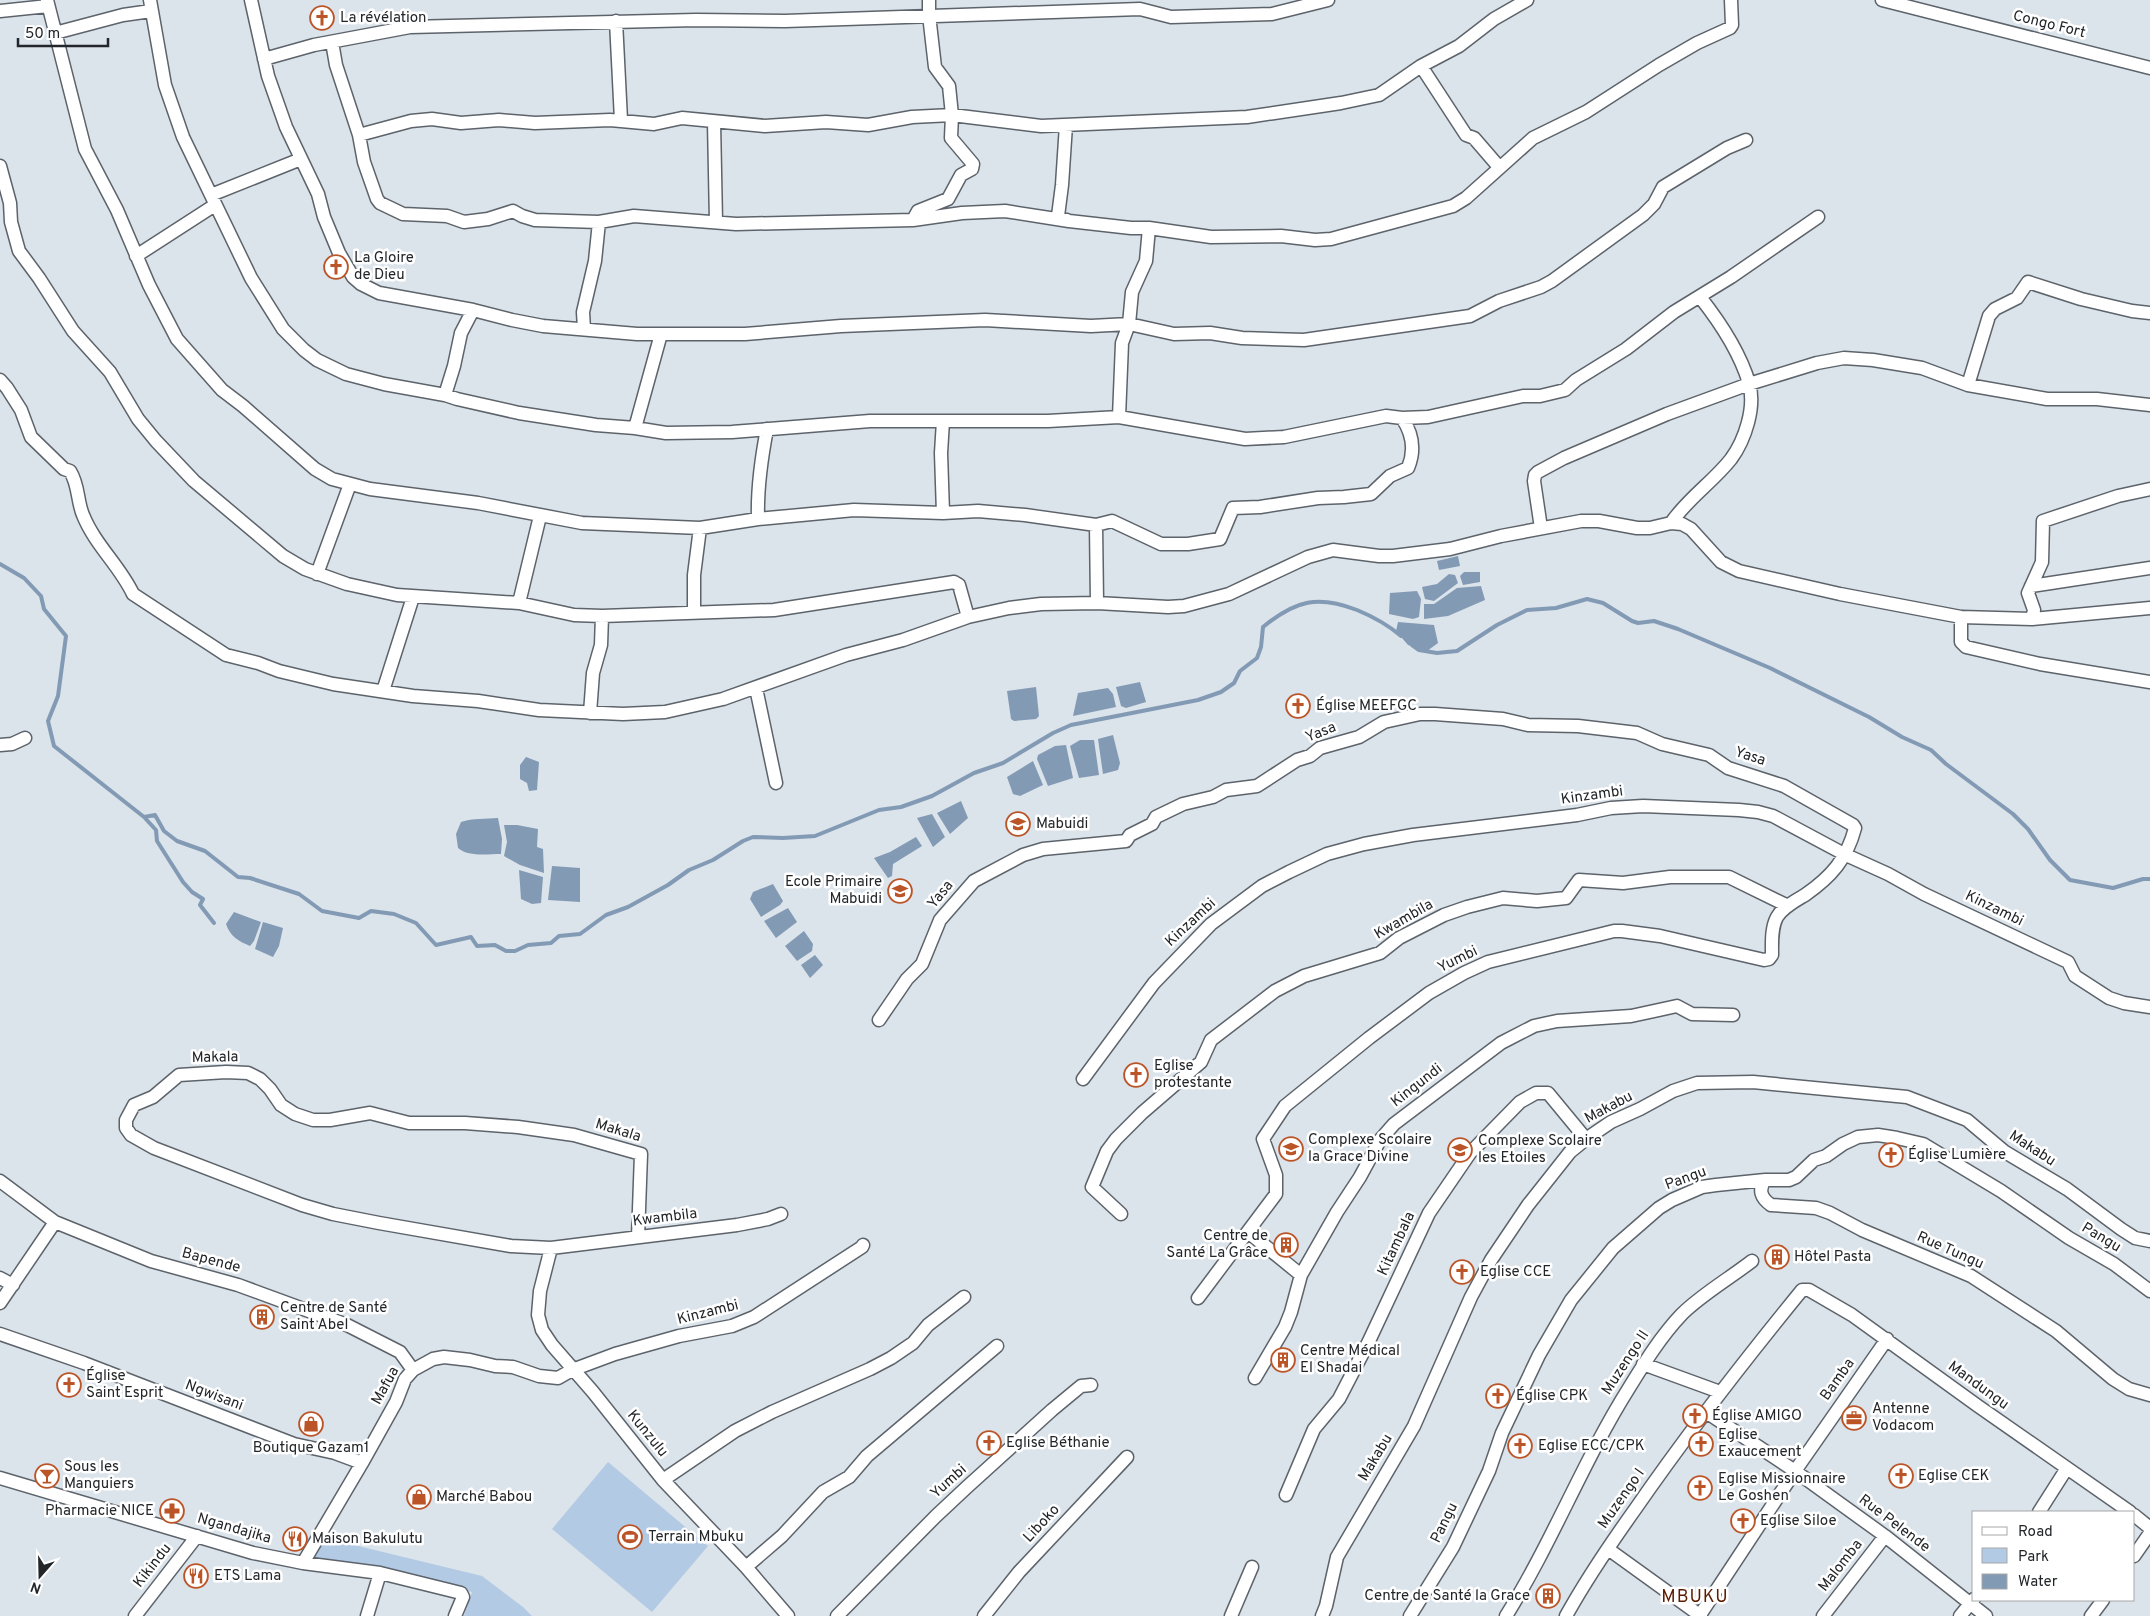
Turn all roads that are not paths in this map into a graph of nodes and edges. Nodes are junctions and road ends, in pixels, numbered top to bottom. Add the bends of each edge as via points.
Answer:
1 (251, 0) edge
2 (930, 0) edge
3 (1328, 0) edge
4 (1526, 0) edge
5 (1731, 0) edge
6 (1882, 0) edge
7 (47, 3) edge
8 (150, 6) edge
9 (0, 11) edge
10 (929, 15) junction
11 (616, 21) junction
12 (55, 33) junction
13 (332, 42) junction
14 (264, 59) junction
15 (1420, 66) junction
16 (2150, 68) edge
17 (952, 115) junction
18 (621, 120) junction
19 (714, 122) junction
20 (1066, 125) junction
21 (359, 135) junction
22 (1746, 140) dead end
23 (301, 159) junction
24 (0, 166) edge
25 (1499, 167) junction
26 (213, 200) junction
27 (1818, 217) dead end
28 (913, 220) junction
29 (1069, 221) junction
30 (599, 222) junction
31 (716, 222) junction
32 (6, 224) edge
33 (1149, 228) junction
34 (136, 256) junction
35 (1700, 297) junction
36 (473, 310) junction
37 (2150, 313) edge
38 (1129, 324) junction
39 (584, 329) junction
40 (661, 334) junction
41 (0, 380) edge
42 (1749, 384) junction
43 (1968, 385) junction
44 (445, 395) junction
45 (2150, 405) edge
46 (1119, 417) junction
47 (1402, 418) junction
48 (943, 421) junction
49 (635, 428) junction
50 (767, 429) junction
51 (350, 484) junction
52 (2150, 489) edge
53 (943, 513) junction
54 (540, 516) junction
55 (758, 519) junction
56 (1671, 523) junction
57 (1096, 525) junction
58 (700, 528) junction
59 (1540, 528) junction
60 (2150, 568) edge
61 (317, 574) junction
62 (2031, 586) junction
63 (413, 596) junction
64 (1097, 602) junction
65 (519, 603) junction
66 (2150, 608) edge
67 (694, 613) junction
68 (602, 616) junction
69 (968, 617) junction
70 (1961, 617) junction
71 (2032, 619) junction
72 (2150, 682) edge
73 (756, 688) junction
74 (383, 691) junction
75 (590, 713) junction
76 (25, 738) dead end
77 (0, 745) edge
78 (776, 783) dead end
79 (1846, 855) junction
80 (1788, 906) junction
81 (2150, 1007) edge
82 (1733, 1015) dead end
83 (880, 1020) dead end
84 (1083, 1079) dead end
85 (1586, 1139) junction
86 (1765, 1180) junction
87 (0, 1181) edge
88 (782, 1214) dead end
89 (1121, 1214) dead end
90 (55, 1222) junction
91 (1248, 1232) junction
92 (638, 1237) junction
93 (2150, 1241) edge
94 (864, 1245) dead end
95 (551, 1248) junction
96 (1752, 1262) dead end
97 (1301, 1275) junction
98 (0, 1278) edge
99 (13, 1285) junction
100 (1805, 1289) joint
101 (2150, 1291) edge
102 (964, 1297) dead end
103 (1198, 1298) dead end
104 (0, 1303) edge
105 (0, 1334) edge
106 (1887, 1340) junction
107 (997, 1346) dead end
108 (1644, 1364) junction
109 (413, 1370) junction
110 (572, 1370) junction
111 (1255, 1378) dead end
112 (1091, 1385) dead end
113 (1720, 1392) junction
114 (2150, 1395) edge
115 (1706, 1412) junction
116 (1127, 1457) dead end
117 (362, 1463) junction
118 (2067, 1468) junction
119 (1795, 1471) junction
120 (0, 1478) edge
121 (663, 1480) junction
122 (1286, 1495) dead end
123 (2040, 1511) edge
124 (2129, 1511) edge
125 (2135, 1516) edge
126 (2150, 1528) edge
127 (2150, 1533) edge
128 (197, 1536) junction
129 (1885, 1536) junction
130 (1608, 1549) junction
131 (2135, 1555) edge
132 (303, 1563) junction
133 (746, 1567) junction
134 (1252, 1567) dead end
135 (380, 1573) junction
136 (1972, 1601) edge
137 (2102, 1601) edge
138 (1701, 1615) edge
139 (135, 1616) edge
140 (367, 1616) edge
141 (455, 1616) edge
142 (788, 1616) edge
143 (837, 1616) edge
144 (984, 1616) edge
145 (1231, 1616) edge
146 (1322, 1616) edge
147 (1410, 1616) edge
148 (1506, 1616) edge
149 (1566, 1616) edge
150 (1823, 1616) edge
151 (1960, 1616) edge
152 (1986, 1616) edge
153 (2091, 1616) edge

1 - 14 street
2 - 10 street
3 - 10 street via 1272,14 1171,17 1140,9
4 - 15 street via 1459,46
5 - 25 street via 1730,28 1667,60 1586,112 1533,138
6 - 16 street, Congo Fort
7 - 9 street
7 - 12 street
8 - 12 street
8 - 26 street via 165,85 183,137
10 - 11 street via 785,21
10 - 17 street via 935,67 948,86
11 - 13 street via 410,27
11 - 18 street
12 - 34 street via 85,150 117,210
13 - 14 street
13 - 21 street via 336,65
14 - 23 street via 286,127
15 - 20 street via 1379,95 1341,103 1247,117
15 - 25 street via 1466,135 1474,138
17 - 19 street via 912,117 864,125 826,122 765,126
17 - 20 street via 1033,125
17 - 28 street via 951,138 971,159 972,169 961,174 948,198 918,211
18 - 19 street via 658,124 682,118
18 - 21 street via 461,123 432,119 410,121
19 - 31 street
20 - 29 street via 1058,216
21 - 30 street via 377,199 394,211 414,216 447,216 464,222 513,211 535,220
22 - 38 street via 1663,187 1654,204 1643,215 1552,281 1470,316 1304,340 1242,338 1210,333 1174,334
23 - 26 street
23 - 36 street via 344,264 357,281 379,293
24 - 32 street via 10,203
25 - 33 street via 1453,206 1331,239 1211,237
26 - 34 street
26 - 44 street via 251,278 283,329 304,350 346,374
27 - 35 street
28 - 29 street via 1005,211
28 - 31 street
29 - 33 street
30 - 31 street via 634,216
30 - 39 street via 583,312
32 - 61 street via 19,251 73,331 110,372 138,419 156,441 194,481 282,556
33 - 38 street via 1146,261 1132,292
34 - 51 street via 177,339 210,378 315,469
35 - 42 street via 1721,325
35 - 47 street via 1565,390 1523,396 1428,418
36 - 39 street via 543,326
36 - 44 street via 461,333
37 - 43 street via 2132,312 2028,282 2017,298 1995,309 1989,316
38 - 40 street via 1091,326 1016,320 957,320 745,334
38 - 46 street via 1122,343
39 - 40 street
40 - 49 street
41 - 74 street via 20,410 31,437 64,469 70,470 78,487 83,515 133,594 226,656 258,663 279,672
42 - 43 street via 1844,358 1922,368
42 - 56 street via 1749,419 1731,459 1681,508
42 - 59 street via 1617,435 1538,472 1534,481
43 - 45 street via 2047,399 2097,399
44 - 49 street via 519,413
46 - 47 street via 1245,439 1284,437 1386,416
46 - 48 street
47 - 57 street via 1410,429 1412,457 1408,468 1390,476 1371,494 1233,508 1220,539 1188,544 1161,544 1112,521
48 - 50 street via 870,421
48 - 53 street
49 - 50 street via 666,433
50 - 55 street via 758,478
51 - 54 street via 478,502
51 - 61 street
52 - 62 street via 2044,520 2042,560
53 - 55 street via 854,510
53 - 57 street via 978,511
54 - 58 street via 582,523
54 - 65 street
55 - 58 street
56 - 59 street via 1637,528 1582,521
56 - 70 street via 1682,524 1691,530 1721,562 1739,572
57 - 64 street
58 - 67 street via 694,575
59 - 64 street via 1450,549 1393,556 1333,550 1308,557 1229,594 1184,606
60 - 62 street
61 - 63 street via 354,586
62 - 71 street via 2028,592 2034,610
63 - 65 street
63 - 74 street
64 - 69 street via 1041,604
65 - 68 street
66 - 71 street
67 - 68 street
67 - 69 street via 774,610 954,582 959,585
68 - 75 street
69 - 73 street via 903,640 846,655
70 - 71 street
70 - 72 street via 1961,642 1966,647 2040,664
73 - 75 street via 666,712
73 - 78 street
74 - 75 street
76 - 77 street
79 - 80 street, Yumbi via 1820,884
79 - 81 street, Kinzambi via 2068,962 2075,976 2109,998
79 - 83 street, Yasa via 1855,828 1853,825 1784,786 1728,768 1709,755 1662,744 1631,731 1528,725 1476,716 1420,714 1384,722 1359,737 1320,748 1257,786 1232,788 1213,797 1183,804 1156,817 1152,824 1130,835 1126,841 1043,849 989,872 974,881 940,920 922,964 907,979
79 - 84 street, Kinzambi via 1789,824 1758,812 1643,806 1414,835 1326,854 1262,886 1211,924 1154,983
80 - 89 street, Kwambila via 1729,876 1670,877 1623,883 1579,880 1566,898 1537,901 1503,898 1466,907 1399,938 1380,953 1304,976 1276,990 1211,1040 1201,1062 1116,1139 1092,1186
80 - 91 street, Yumbi via 1775,922 1769,959 1622,931 1488,962 1429,993 1285,1106 1263,1139 1276,1175 1276,1194
82 - 97 street, Kingundi via 1692,1014 1677,1006 1631,1016 1557,1021 1534,1026 1501,1043 1410,1111 1380,1140
85 - 93 street, Makabu via 1611,1122 1673,1091 1697,1084 1752,1082 1907,1097 1967,1120 2005,1152 2067,1189 2121,1229 2135,1238
85 - 122 street, Kitambala via 1548,1094 1536,1093 1520,1102 1470,1153 1429,1213 1339,1399 1314,1429
85 - 146 street, Makabu via 1548,1178 1485,1271 1414,1426 1337,1557
86 - 101 street, Pangu via 1796,1177 1814,1160 1858,1137 1878,1134 1923,1144 2114,1264
86 - 114 street, Rue Tungu via 1761,1192 1771,1205 1830,1212 1870,1233 1971,1276 2056,1332 2113,1379 2129,1389
86 - 147 street, Pangu via 1702,1187 1672,1200 1630,1231 1597,1266 1539,1355 1453,1547
87 - 90 street, Bapende
88 - 92 street, Kwambila via 737,1225
90 - 99 street
90 - 109 street, Bapende via 151,1261 238,1285 347,1325 400,1352
91 - 97 street
91 - 103 street, Yumbi
92 - 95 street, Kwambila
92 - 95 street, Makala via 641,1154 594,1140 518,1127 409,1122 370,1113 313,1120 282,1105 260,1079 226,1072 180,1075 153,1097 134,1105 126,1120 126,1128 131,1135 154,1148 302,1205 370,1222 511,1246
94 - 110 street, Kinzambi via 754,1317 714,1331 679,1336 616,1354
95 - 110 street, Kunzulu via 540,1291 539,1321 552,1346
96 - 108 street, Muzengo II via 1684,1312 1660,1339
97 - 111 street, Kingundi via 1285,1327
98 - 99 street
99 - 104 street
100 - 106 street, Mandungu via 1852,1315
100 - 113 street, Muzengo I
102 - 121 street via 928,1325 913,1343 891,1358 735,1431
105 - 117 street, Ngwisani via 294,1444
106 - 118 street, Mandungu
106 - 119 street, Bamba
107 - 133 street via 867,1456 849,1478 823,1492 782,1536
108 - 113 street
108 - 148 street, Muzengo II via 1586,1463
109 - 110 street, Mafua via 444,1357 513,1367 548,1378 558,1378
109 - 117 street, Mafua
110 - 121 street, Kunzulu
112 - 143 street, Yumbi via 1081,1386 966,1487
113 - 115 street, Muzengo I
115 - 119 street, Rue Pelende
115 - 130 street, Muzengo I
116 - 144 street, Liboko via 1019,1572
117 - 132 street, Mafua
118 - 123 street
118 - 124 street, Mandungu
119 - 129 street, Rue Pelende
119 - 138 street, Bamba
120 - 128 street, Ngandajika
121 - 133 street, Kunzulu
125 - 126 street
127 - 131 street
128 - 132 street, Ngandajika via 253,1553
128 - 139 street, Kikindu
129 - 136 street, Rue Pelende
129 - 150 street, Malomba
130 - 138 street
130 - 149 street, Muzengo I
132 - 135 street, Ngandajika
133 - 142 street, Kunzulu
134 - 145 street
135 - 140 street
135 - 141 street, Ngandajika via 463,1594
136 - 151 street
136 - 152 street, Rue Pelende
137 - 153 street

